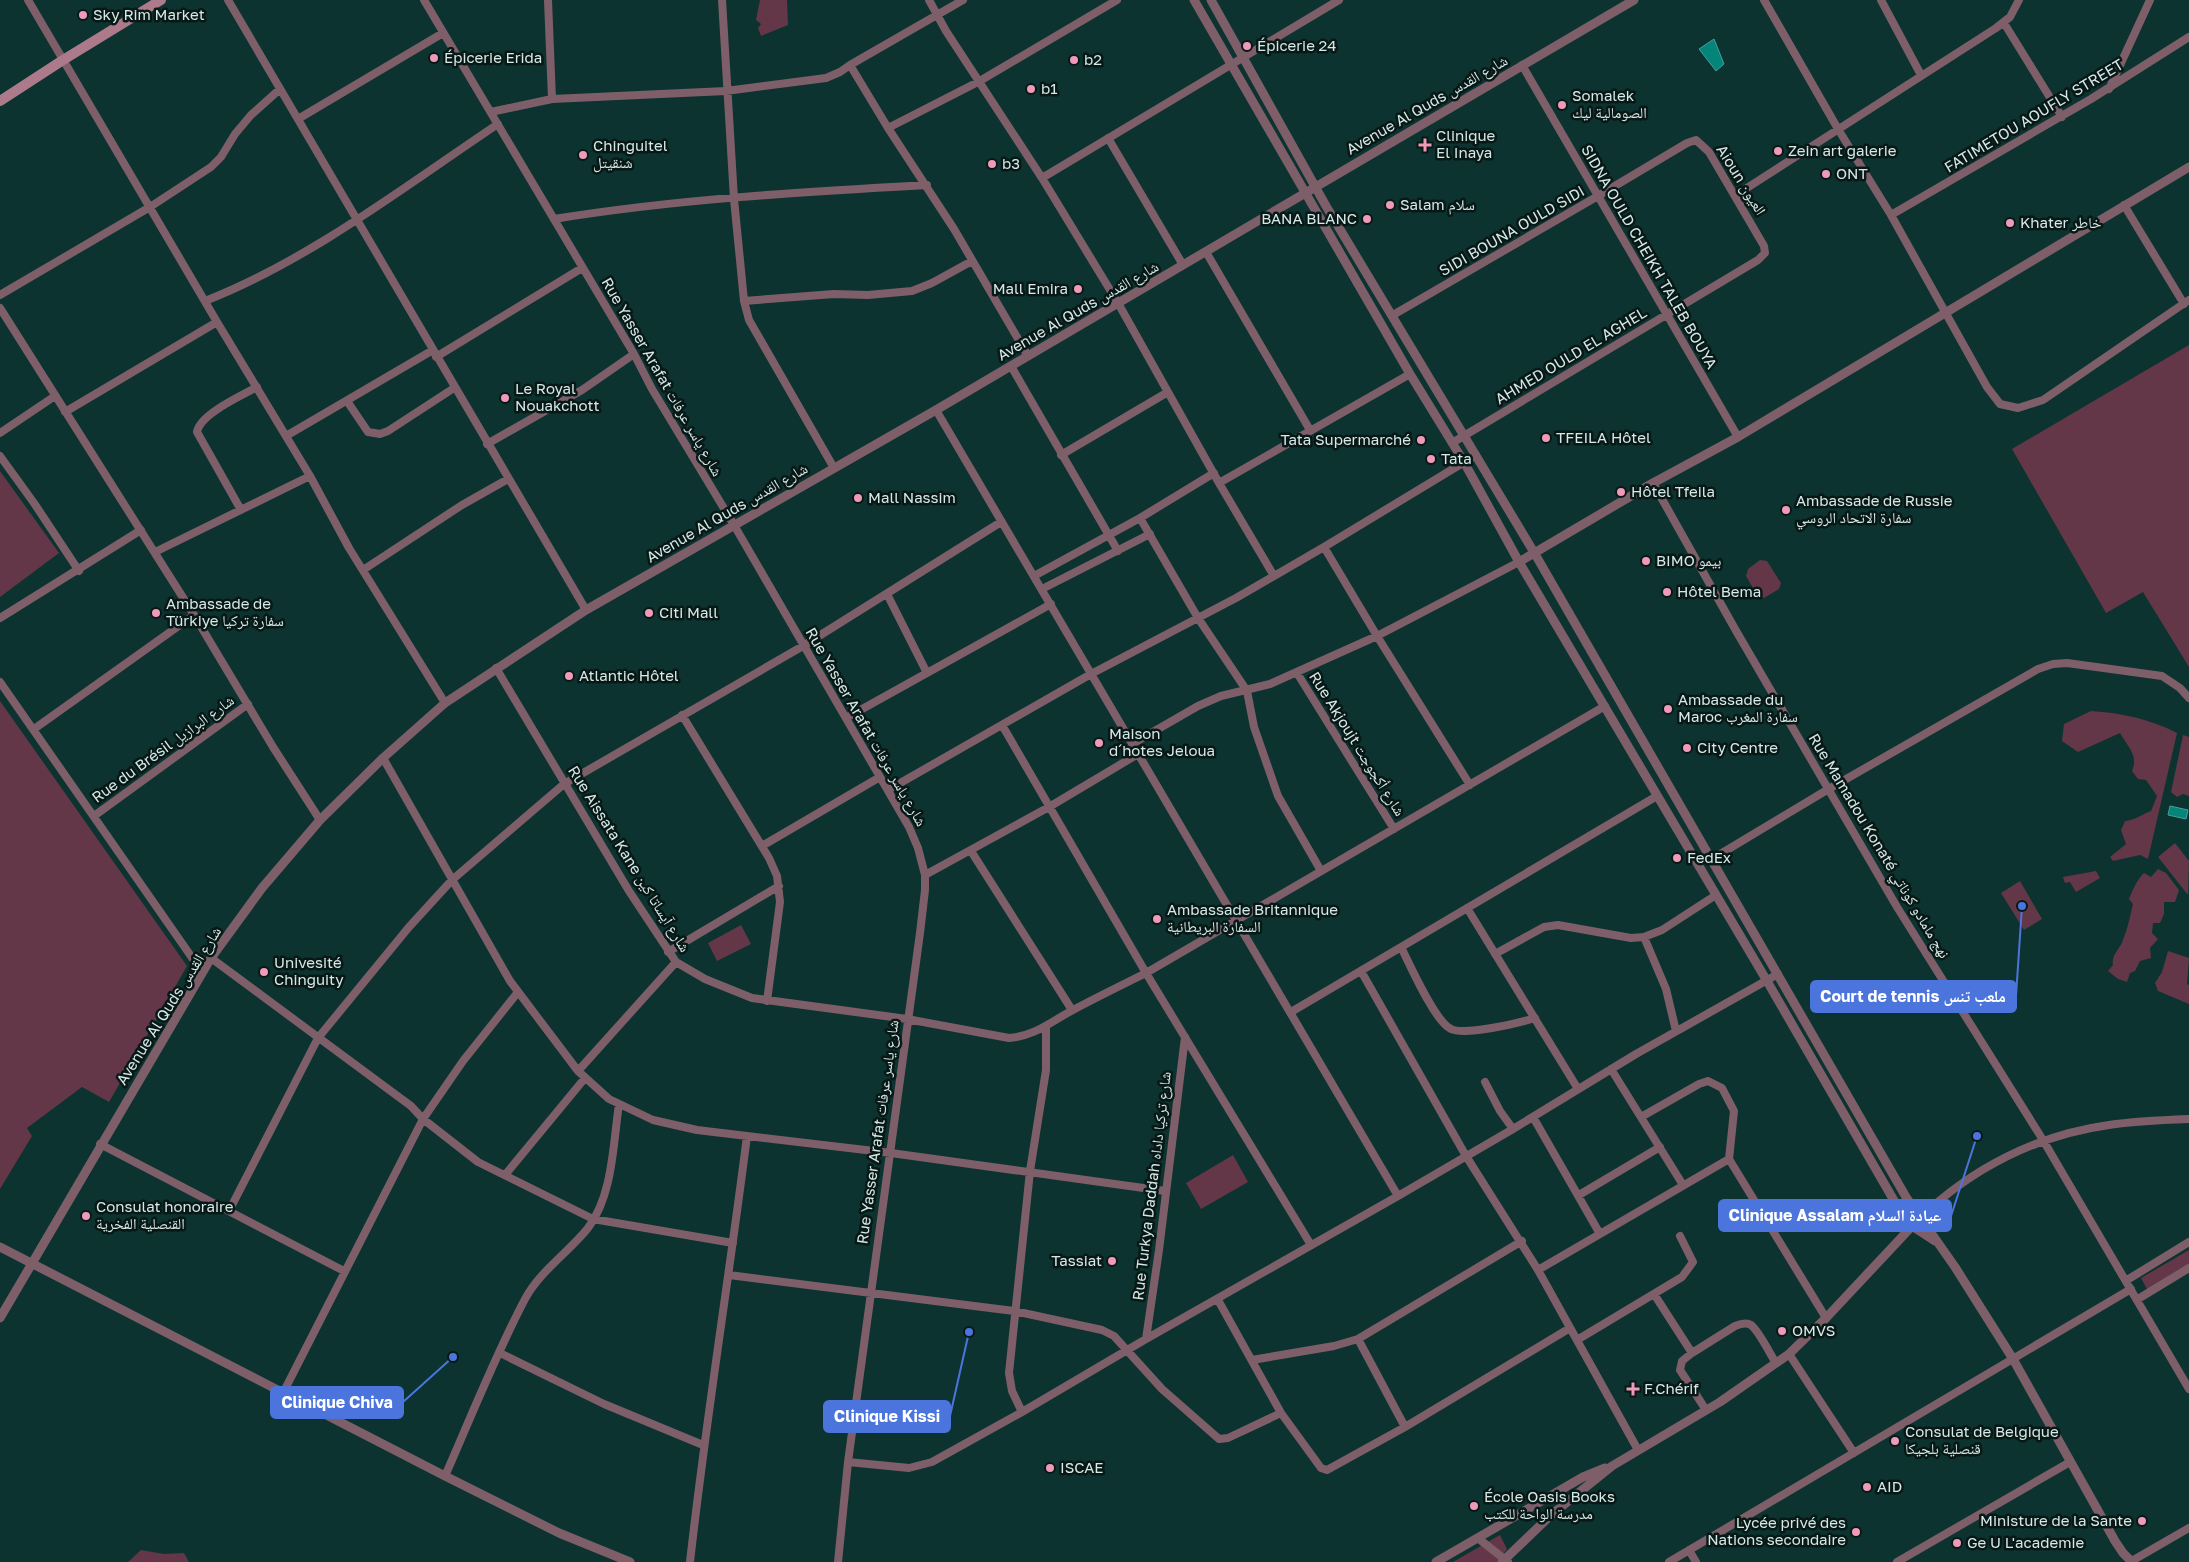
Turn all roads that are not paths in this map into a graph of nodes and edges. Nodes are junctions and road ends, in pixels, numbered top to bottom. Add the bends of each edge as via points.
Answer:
1 (28, 0) edge
2 (162, 0) edge
3 (228, 0) edge
4 (424, 0) edge
5 (548, 0) edge
6 (722, 0) edge
7 (929, 0) edge
8 (962, 0) edge
9 (1117, 0) edge
10 (1194, 0) edge
11 (1211, 0) edge
12 (1339, 0) edge
13 (1634, 0) edge
14 (1764, 0) edge
15 (1881, 0) edge
16 (2019, 0) edge
17 (2150, 0) edge
18 (937, 14) junction
19 (2004, 23) junction
20 (443, 33) junction
21 (2189, 38) edge
22 (1242, 58) junction
23 (63, 60) junction
24 (1231, 64) junction
25 (850, 65) junction
26 (1522, 65) junction
27 (1921, 75) junction
28 (978, 82) junction
29 (280, 89) junction
30 (2109, 89) junction
31 (726, 91) junction
32 (552, 99) junction
33 (0, 101) edge
34 (491, 112) junction
35 (2062, 116) junction
36 (298, 119) junction
37 (498, 124) junction
38 (888, 128) junction
39 (1838, 129) junction
40 (1108, 138) junction
41 (1696, 140) joint
42 (2189, 166) edge
43 (1042, 178) junction
44 (927, 185) junction
45 (1315, 187) junction
46 (1305, 193) junction
47 (1736, 195) junction
48 (1598, 196) junction
49 (734, 199) junction
50 (2124, 205) junction
51 (150, 207) junction
52 (1891, 215) junction
53 (356, 219) junction
54 (554, 219) junction
55 (1760, 237) joint
56 (1206, 252) junction
57 (972, 261) junction
58 (1183, 265) junction
59 (582, 268) junction
60 (0, 295) edge
61 (205, 301) junction
62 (744, 301) junction
63 (2186, 302) edge
64 (1118, 303) junction
65 (0, 308) edge
66 (1945, 312) junction
67 (1392, 315) junction
68 (1667, 316) junction
69 (217, 322) junction
70 (435, 353) junction
71 (634, 354) junction
72 (1028, 356) junction
73 (1010, 366) junction
74 (1410, 374) junction
75 (256, 387) junction
76 (454, 388) junction
77 (1168, 392) junction
78 (55, 396) junction
79 (347, 401) junction
80 (936, 410) junction
81 (65, 412) junction
82 (1310, 430) junction
83 (0, 433) edge
84 (1464, 435) junction
85 (286, 436) junction
86 (1738, 437) junction
87 (1452, 443) junction
88 (487, 444) junction
89 (1062, 455) junction
90 (1476, 455) junction
91 (0, 456) edge
92 (1464, 462) junction
93 (834, 468) junction
94 (1214, 474) junction
95 (310, 476) junction
96 (508, 479) junction
97 (1219, 483) junction
98 (1653, 484) junction
99 (240, 510) junction
100 (1140, 518) junction
101 (1000, 522) junction
102 (734, 525) junction
103 (141, 530) junction
104 (1150, 534) junction
105 (1110, 535) junction
106 (1324, 547) junction
107 (1118, 551) junction
108 (155, 552) junction
109 (1535, 554) junction
110 (1519, 562) junction
111 (79, 570) junction
112 (362, 570) junction
113 (1034, 576) junction
114 (1274, 576) junction
115 (1042, 589) junction
116 (886, 594) junction
117 (1051, 604) junction
118 (586, 610) junction
119 (194, 615) junction
120 (0, 618) edge
121 (1198, 618) junction
122 (1377, 636) junction
123 (803, 646) junction
124 (496, 668) junction
125 (927, 673) junction
126 (1298, 673) junction
127 (1091, 674) junction
128 (0, 682) edge
129 (1247, 691) junction
130 (2189, 698) edge
131 (445, 703) junction
132 (248, 704) junction
133 (1605, 706) junction
134 (682, 715) junction
135 (846, 718) junction
136 (1002, 725) junction
137 (34, 729) junction
138 (1132, 744) junction
139 (1138, 754) junction
140 (383, 758) junction
141 (880, 777) junction
142 (564, 784) junction
143 (1470, 784) junction
144 (888, 790) junction
145 (1827, 790) junction
146 (1657, 796) junction
147 (1050, 807) junction
148 (94, 816) junction
149 (320, 820) junction
150 (1394, 829) junction
151 (762, 846) junction
152 (971, 851) junction
153 (1712, 859) junction
154 (1321, 871) junction
155 (924, 875) junction
156 (452, 880) junction
157 (779, 886) junction
158 (1716, 895) junction
159 (1467, 908) junction
160 (1236, 921) junction
161 (1644, 938) junction
162 (1400, 947) junction
163 (668, 952) junction
164 (1495, 954) junction
165 (211, 958) junction
166 (676, 962) junction
167 (1361, 971) junction
168 (202, 972) junction
169 (1146, 973) junction
170 (1778, 974) junction
171 (1767, 981) junction
172 (518, 992) junction
173 (767, 1001) junction
174 (1072, 1010) junction
175 (1291, 1012) junction
176 (1535, 1018) junction
177 (907, 1019) junction
178 (1046, 1027) junction
179 (1676, 1031) junction
180 (1185, 1037) junction
181 (318, 1038) junction
182 (1611, 1068) junction
183 (578, 1071) junction
184 (585, 1078) junction
185 (1485, 1082) dead end
186 (1578, 1089) junction
187 (618, 1104) junction
188 (1533, 1117) junction
189 (1641, 1117) junction
190 (423, 1119) junction
191 (2189, 1119) edge
192 (1513, 1129) junction
193 (747, 1136) junction
194 (2043, 1140) junction
195 (100, 1144) junction
196 (1660, 1147) junction
197 (891, 1153) junction
198 (1466, 1156) junction
199 (1729, 1159) junction
200 (1030, 1171) junction
201 (505, 1176) junction
202 (1683, 1186) junction
203 (1166, 1191) junction
204 (1579, 1195) junction
205 (1398, 1196) junction
206 (229, 1212) junction
207 (1920, 1218) junction
208 (593, 1219) junction
209 (1912, 1226) junction
210 (1600, 1234) junction
211 (1680, 1236) dead end
212 (1935, 1241) junction
213 (1522, 1242) junction
214 (2189, 1242) edge
215 (732, 1243) junction
216 (1312, 1245) junction
217 (0, 1247) edge
218 (32, 1264) junction
219 (2189, 1268) edge
220 (1538, 1270) junction
221 (344, 1271) junction
222 (729, 1275) junction
223 (2127, 1280) junction
224 (2132, 1289) junction
225 (870, 1293) junction
226 (1654, 1294) junction
227 (1218, 1300) junction
228 (2138, 1300) junction
229 (1014, 1311) junction
230 (0, 1318) edge
231 (1826, 1318) junction
232 (1570, 1328) junction
233 (1146, 1339) junction
234 (1358, 1339) junction
235 (1578, 1340) junction
236 (1128, 1351) junction
237 (500, 1353) junction
238 (1692, 1353) junction
239 (1789, 1354) junction
240 (2013, 1359) junction
241 (1252, 1360) junction
242 (1776, 1363) junction
243 (2189, 1389) edge
244 (283, 1393) junction
245 (1706, 1410) junction
246 (1022, 1412) junction
247 (1281, 1414) junction
248 (1405, 1428) junction
249 (703, 1445) junction
250 (1638, 1450) junction
251 (1854, 1453) junction
252 (848, 1462) junction
253 (2070, 1462) junction
254 (1612, 1466) junction
255 (445, 1476) junction
256 (2189, 1528) edge
257 (1479, 1539) junction
258 (1690, 1550) junction
259 (2128, 1560) edge
260 (1505, 1561) edge
261 (630, 1562) edge
262 (690, 1562) edge
263 (838, 1562) edge
264 (1436, 1562) edge
265 (1669, 1562) edge
266 (1696, 1562) edge
267 (1897, 1562) edge

1 - 23 street
2 - 23 main road
3 - 29 street
4 - 20 street, Rue Yasser Arafat شارع ياسر عرفات
5 - 32 street
6 - 31 street
7 - 18 street
8 - 18 street
9 - 28 street
10 - 24 street
11 - 22 street
12 - 22 street
13 - 26 street, Avenue Al Quds شارع القدس
14 - 39 street
15 - 27 street
16 - 19 street
17 - 30 street
18 - 25 street
18 - 28 street
19 - 27 street
19 - 35 street
20 - 34 street, Rue Yasser Arafat شارع ياسر عرفات
20 - 36 street
21 - 30 street, FATIMETOU AOUFLY STREET
22 - 24 street
22 - 45 street
23 - 33 main road
23 - 51 street
24 - 40 street
24 - 46 street
25 - 31 street via 826,78
25 - 38 street
26 - 45 street, Avenue Al Quds شارع القدس
26 - 48 street, SIDNA OULD CHEIKH TALEB BOUYA
27 - 39 street
28 - 38 street
28 - 43 street
29 - 36 street
29 - 51 street via 251,115 222,157 211,167
30 - 35 street, FATIMETOU AOUFLY STREET
31 - 32 street
31 - 49 street
32 - 34 street
34 - 37 street, Rue Yasser Arafat شارع ياسر عرفات
35 - 52 street, FATIMETOU AOUFLY STREET
36 - 53 street
37 - 53 street
37 - 54 street, Rue Yasser Arafat شارع ياسر عرفات
38 - 44 street
39 - 47 street
39 - 52 street
40 - 43 street
40 - 58 street
41 - 47 street, Aioun العيون via 1709,152
41 - 48 street, SIDI BOUNA OULD SIDI
42 - 50 street
43 - 64 street
44 - 49 street
44 - 57 street
45 - 46 street, Avenue Al Quds شارع القدس
45 - 67 street
46 - 56 street, Avenue Al Quds شارع القدس
46 - 74 street
47 - 55 street, Aioun العيون
48 - 67 street, SIDI BOUNA OULD SIDI
48 - 68 street, SIDNA OULD CHEIKH TALEB BOUYA
49 - 54 street via 628,207
49 - 62 street
50 - 63 street
50 - 66 street
51 - 60 street
51 - 61 street
52 - 66 street
53 - 61 street via 280,266
53 - 70 street
54 - 59 street, Rue Yasser Arafat شارع ياسر عرفات
55 - 68 street, AHMED OULD EL AGHEL via 1765,253 1758,260
56 - 58 street, Avenue Al Quds شارع القدس
56 - 82 street
57 - 62 street via 912,291
57 - 72 street
58 - 64 street, Avenue Al Quds شارع القدس
59 - 70 street
59 - 71 street, Rue Yasser Arafat شارع ياسر عرفات
61 - 69 street
62 - 93 street via 749,320
63 - 66 street via 2043,400 2018,408 2000,404 1986,387
64 - 72 street, Avenue Al Quds شارع القدس
64 - 77 street
65 - 78 street
66 - 86 street
67 - 84 street
68 - 84 street, AHMED OULD EL AGHEL
68 - 86 street, SIDNA OULD CHEIKH TALEB BOUYA
69 - 75 street
69 - 81 street
70 - 76 street
70 - 79 street
71 - 88 street via 582,390
71 - 102 street, Rue Yasser Arafat شارع ياسر عرفات
72 - 73 street, Avenue Al Quds شارع القدس
73 - 80 street, Avenue Al Quds شارع القدس
73 - 89 street
74 - 82 street
74 - 87 street
75 - 85 street
75 - 99 street via 207,416 197,432
76 - 79 street via 388,432 380,434 368,432
76 - 88 street
77 - 89 street
77 - 94 street
78 - 81 street
78 - 83 street
79 - 85 street
80 - 93 street, Avenue Al Quds شارع القدس
80 - 101 street
81 - 103 street
82 - 97 street
84 - 87 street, AHMED OULD EL AGHEL
84 - 90 street
85 - 95 street
86 - 98 street
87 - 92 street
88 - 96 street
89 - 105 street
90 - 92 street
90 - 109 street
91 - 111 street
92 - 106 street
92 - 110 street
93 - 102 street, Avenue Al Quds شارع القدس
94 - 97 street
94 - 100 street
95 - 99 street
95 - 112 street
96 - 112 street
96 - 118 street
97 - 114 street
98 - 109 street
98 - 145 street, Rue Mamadou Konaté نهج مامادو كوناتي
99 - 108 street
100 - 104 street
100 - 105 street
101 - 113 street
101 - 116 street
102 - 118 street, Avenue Al Quds شارع القدس
102 - 123 street, Rue Yasser Arafat شارع ياسر عرفات
103 - 108 street
103 - 111 street
104 - 107 street
104 - 121 street
105 - 107 street
105 - 113 street
106 - 114 street
106 - 122 street
107 - 115 street
108 - 119 street
109 - 110 street
109 - 153 street
110 - 122 street
110 - 133 street
111 - 120 street
112 - 131 street
113 - 115 street
114 - 121 street
115 - 117 street
116 - 123 street
116 - 125 street
117 - 125 street
117 - 127 street
118 - 124 street, Avenue Al Quds شارع القدس
119 - 132 street
119 - 137 street
121 - 127 street
121 - 129 street
122 - 126 street
122 - 143 street
123 - 134 street
123 - 135 street, Rue Yasser Arafat شارع ياسر عرفات
124 - 131 street, Avenue Al Quds شارع القدس
124 - 142 street, Rue Aissata Kane شارع آيساتا كين
125 - 135 street
126 - 129 street
126 - 150 street, Rue Akjoujt شارع أكجوجت
127 - 136 street
127 - 138 street
128 - 137 street
129 - 138 street via 1220,696 1198,706
129 - 154 street via 1254,727 1278,796
130 - 145 street via 2162,676 2083,664 2053,664 2038,669
131 - 140 street, Avenue Al Quds شارع القدس
132 - 148 street, Rue du Brésil شارع البرازيل
132 - 149 street
133 - 143 street, Rue Aissata Kane شارع آيساتا كين
133 - 146 street
134 - 142 street
134 - 151 street
135 - 141 street, Rue Yasser Arafat شارع ياسر عرفات
136 - 144 street
136 - 147 street
137 - 148 street
138 - 139 street
139 - 147 street
139 - 160 street
140 - 149 street, Avenue Al Quds شارع القدس
140 - 156 street
141 - 144 street, Rue Yasser Arafat شارع ياسر عرفات
141 - 151 street
142 - 156 street
142 - 163 street, Rue Aissata Kane شارع آيساتا كين
143 - 150 street, Rue Aissata Kane شارع آيساتا كين
144 - 155 street, Rue Yasser Arafat شارع ياسر عرفات via 914,838
145 - 153 street
145 - 194 street, Rue Mamadou Konaté نهج مامادو كوناتي
146 - 158 street
146 - 159 street
147 - 152 street
147 - 169 street
148 - 168 street
149 - 165 street, Avenue Al Quds شارع القدس via 262,888
150 - 154 street, Rue Aissata Kane شارع آيساتا كين
151 - 157 street via 774,867
152 - 155 street
152 - 174 street
153 - 170 street
154 - 160 street, Rue Aissata Kane شارع آيساتا كين
155 - 177 street, Rue Yasser Arafat شارع ياسر عرفات via 920,933
156 - 172 street
156 - 181 street
157 - 163 street
157 - 173 street via 780,902
158 - 161 street
158 - 171 street
159 - 162 street
159 - 164 street
160 - 169 street, Rue Aissata Kane شارع آيساتا كين
160 - 175 street
161 - 164 street via 1558,925 1544,927
161 - 179 street via 1666,989
162 - 167 street
162 - 176 street via 1435,1013 1451,1030 1500,1026
163 - 166 street, Rue Aissata Kane شارع آيساتا كين
164 - 176 street
165 - 168 street, Avenue Al Quds شارع القدس
165 - 181 street
166 - 173 street, Rue Aissata Kane شارع آيساتا كين via 722,987
166 - 183 street
167 - 175 street
167 - 198 street
168 - 195 street, Avenue Al Quds شارع القدس
169 - 174 street, Rue Aissata Kane شارع آيساتا كين
169 - 180 street
170 - 171 street
170 - 207 street
171 - 179 street
171 - 209 street via 1896,1204
172 - 183 street
172 - 190 street via 468,1053
173 - 177 street, Rue Aissata Kane شارع آيساتا كين
174 - 178 street, Rue Aissata Kane شارع آيساتا كين
175 - 205 street
176 - 186 street
177 - 178 street, Rue Aissata Kane شارع آيساتا كين via 1009,1038 1025,1037
177 - 197 street, Rue Yasser Arafat شارع ياسر عرفات
178 - 200 street via 1046,1070
179 - 182 street
180 - 203 street, Rue Turkya Daddah شارع تركيا داداه
180 - 216 street
181 - 190 street via 411,1106
181 - 206 street
182 - 186 street
182 - 189 street
183 - 184 street
184 - 187 street
184 - 201 street
185 - 192 street
186 - 188 street
187 - 193 street via 653,1120 677,1126
187 - 208 street via 606,1188
188 - 192 street
188 - 204 street
189 - 196 street
189 - 199 street via 1699,1084 1708,1081 1716,1084 1722,1088 1734,1111
190 - 201 street via 478,1162
190 - 221 street
191 - 194 street via 2108,1125
192 - 198 street
193 - 197 street
193 - 215 street
194 - 207 street via 1965,1180
194 - 223 street, Rue Mamadou Konaté نهج مامادو كوناتي
195 - 206 street
195 - 218 street, Avenue Al Quds شارع القدس
196 - 202 street
196 - 204 street
197 - 200 street
197 - 225 street, Rue Yasser Arafat شارع ياسر عرفات
198 - 205 street
198 - 213 street
199 - 202 street
199 - 231 street
200 - 203 street
200 - 229 street
201 - 208 street
202 - 210 street
203 - 233 street, Rue Turkya Daddah شارع تركيا داداه
204 - 210 street
205 - 216 street
206 - 221 street
207 - 209 street
207 - 212 street
208 - 215 street
208 - 237 street via 526,1297
209 - 212 street
209 - 231 street
210 - 220 street
211 - 226 street via 1693,1262 1682,1277
212 - 240 street
213 - 220 street
213 - 234 street
214 - 223 street
215 - 222 street
216 - 227 street
217 - 218 street
218 - 230 street, Avenue Al Quds شارع القدس
218 - 244 street
219 - 228 street
220 - 232 street
221 - 244 street
222 - 225 street
222 - 249 street
223 - 224 street, Rue Mamadou Konaté نهج مامادو كوناتي
224 - 228 street, Rue Mamadou Konaté نهج مامادو كوناتي
224 - 240 street
225 - 229 street
225 - 252 street, Rue Yasser Arafat شارع ياسر عرفات
226 - 235 street
226 - 238 street
227 - 233 street
227 - 241 street
228 - 243 street, Rue Mamadou Konaté نهج مامادو كوناتي
229 - 236 street via 1102,1330 1114,1336
229 - 246 street via 1009,1372 1012,1391
231 - 239 street
232 - 235 street
232 - 248 street
233 - 236 street
234 - 241 street
234 - 248 street
235 - 250 street
236 - 246 street
236 - 247 street via 1162,1389 1219,1439
237 - 249 street via 604,1404
237 - 255 street
238 - 242 street via 1743,1324 1755,1330
238 - 245 street via 1682,1361 1680,1370
239 - 242 street
239 - 251 street
240 - 251 street
240 - 253 street
241 - 247 street
242 - 245 street
244 - 255 street
245 - 250 street
246 - 252 street via 932,1462 917,1467
247 - 248 street via 1324,1469
249 - 262 street
250 - 254 street
251 - 258 street
252 - 263 street, Rue Yasser Arafat شارع ياسر عرفات
253 - 259 street
253 - 267 street
254 - 257 street via 1583,1477
254 - 260 street via 1551,1515
255 - 261 street via 573,1539
256 - 259 street
257 - 260 street
257 - 264 street
258 - 265 street
258 - 266 street

